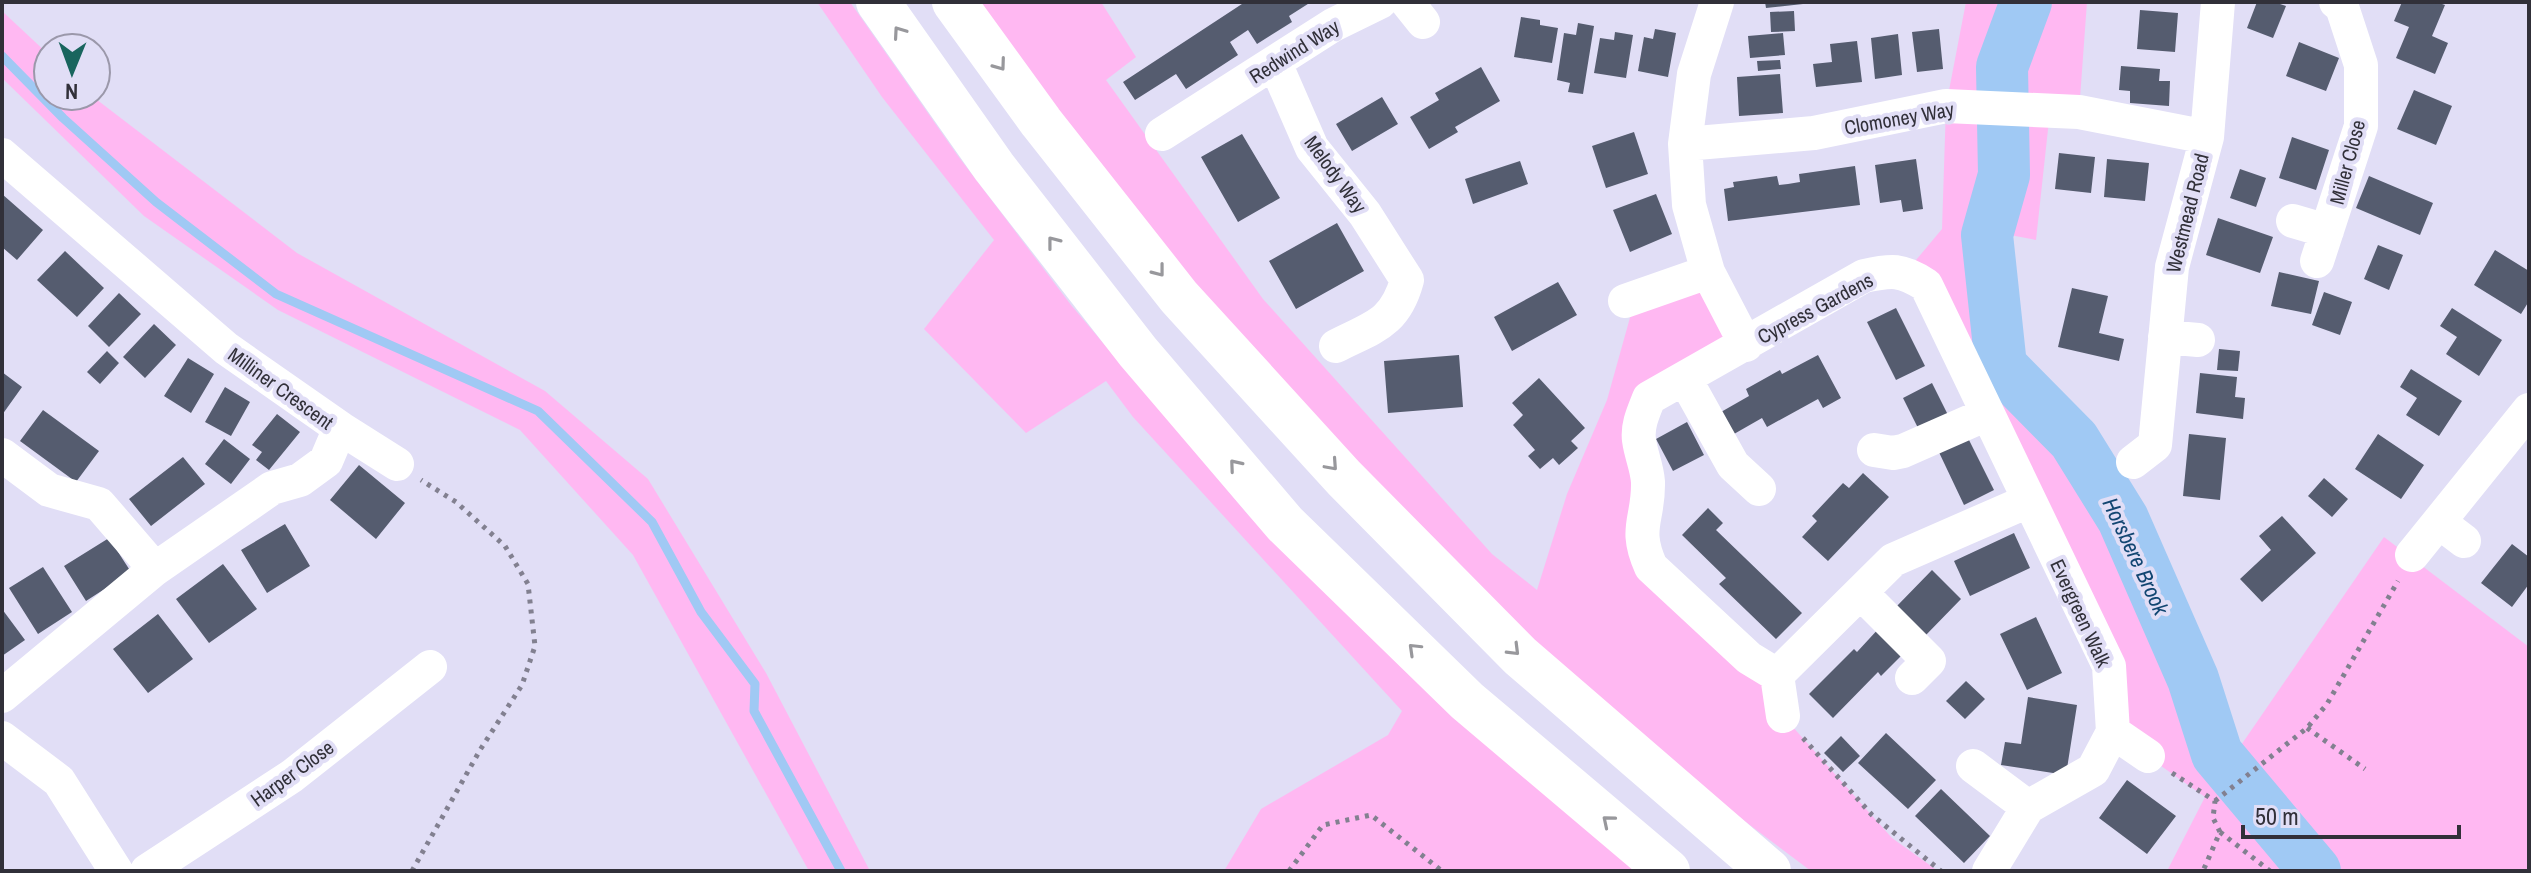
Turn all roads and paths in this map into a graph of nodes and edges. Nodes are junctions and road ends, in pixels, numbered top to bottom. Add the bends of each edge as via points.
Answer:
1 (878, 2) edge
2 (954, 2) edge
3 (1380, 2) edge
4 (2218, 2) edge
5 (2336, 2) edge
6 (1712, 3) edge
7 (1275, 63) junction
8 (1162, 134) dead end
9 (2207, 137) junction
10 (1685, 144) junction
11 (2, 155) edge
12 (2293, 221) dead end
13 (1708, 272) junction
14 (1622, 299) dead end
15 (1746, 345) junction
16 (1336, 346) dead end
17 (1685, 379) junction
18 (2529, 410) edge
19 (1987, 414) junction
20 (340, 428) junction
21 (1874, 450) dead end
22 (2, 455) edge
23 (2133, 462) dead end
24 (397, 464) joint
25 (1759, 489) dead end
26 (2028, 501) junction
27 (2412, 555) joint
28 (155, 569) junction
29 (1861, 593) junction
30 (430, 667) dead end
31 (1777, 675) junction
32 (1912, 678) dead end
33 (2, 696) edge
34 (1783, 716) joint
35 (2307, 728) junction
36 (2113, 732) junction
37 (2, 738) edge
38 (2148, 756) joint
39 (1973, 766) dead end
40 (2365, 769) dead end
41 (2215, 801) junction
42 (2028, 807) junction
43 (2220, 832) junction
44 (2204, 869) edge
45 (116, 871) edge
46 (147, 871) edge
47 (412, 871) edge
48 (1289, 871) edge
49 (1442, 871) edge
50 (1668, 871) edge
51 (1769, 871) edge
52 (1941, 871) edge
53 (1989, 871) edge
54 (2270, 871) edge

50 -> 1 highway via 1467,701 1285,524 1138,352 994,167
2 -> 51 highway via 1179,297 1344,478 1520,656
3 - 7 street, Redwind Way
4 - 9 street, Westmead Road
5 - 12 street, Miller Close via 2361,65 2361,126 2322,246
6 - 10 street via 1694,74
7 - 8 street, Redwind Way
7 - 16 street, Melody Way via 1312,148 1404,260 1401,301 1389,318
9 - 10 street, Clomoney Way via 2079,112 1946,106 1814,133
9 - 23 street, Westmead Road via 2172,267 2181,339 2155,445
10 - 13 street via 1689,205
11 - 20 street, Milliner Crescent via 227,349
13 - 14 street
13 - 15 street
15 - 17 street, Cypress Gardens
15 - 19 street, Cypress Gardens via 1864,276 1906,272 1926,285
17 - 25 street via 1733,465
17 - 31 street, Cypress Gardens via 1649,398 1640,419 1648,487 1643,550 1651,567 1749,658
18 - 27 street via 2452,532
19 - 21 street via 1903,451
19 - 26 street, Cypress Gardens
20 - 24 street
20 - 28 street, Milliner Crescent via 326,461 300,480 272,488
22 - 28 street via 49,490 99,504
24 - 47 path via 456,502 505,546 528,584 535,646 522,685
26 - 29 street via 1893,560
26 - 36 street, Evergreen Walk via 2109,666
27 - 35 path via 2327,704
28 - 33 street, Milliner Crescent
29 - 31 street
29 - 32 street via 1929,661
30 - 46 street, Harper Close via 292,776
31 - 34 street
34 - 52 path via 1872,815
35 - 40 path
35 - 41 path
36 - 38 street
36 - 42 street via 2093,770
37 - 45 street via 59,781
38 - 41 path
39 - 42 street
41 - 43 path via 2213,818
42 - 53 street
43 - 44 path
43 - 54 path
48 - 49 path via 1323,825 1371,815

